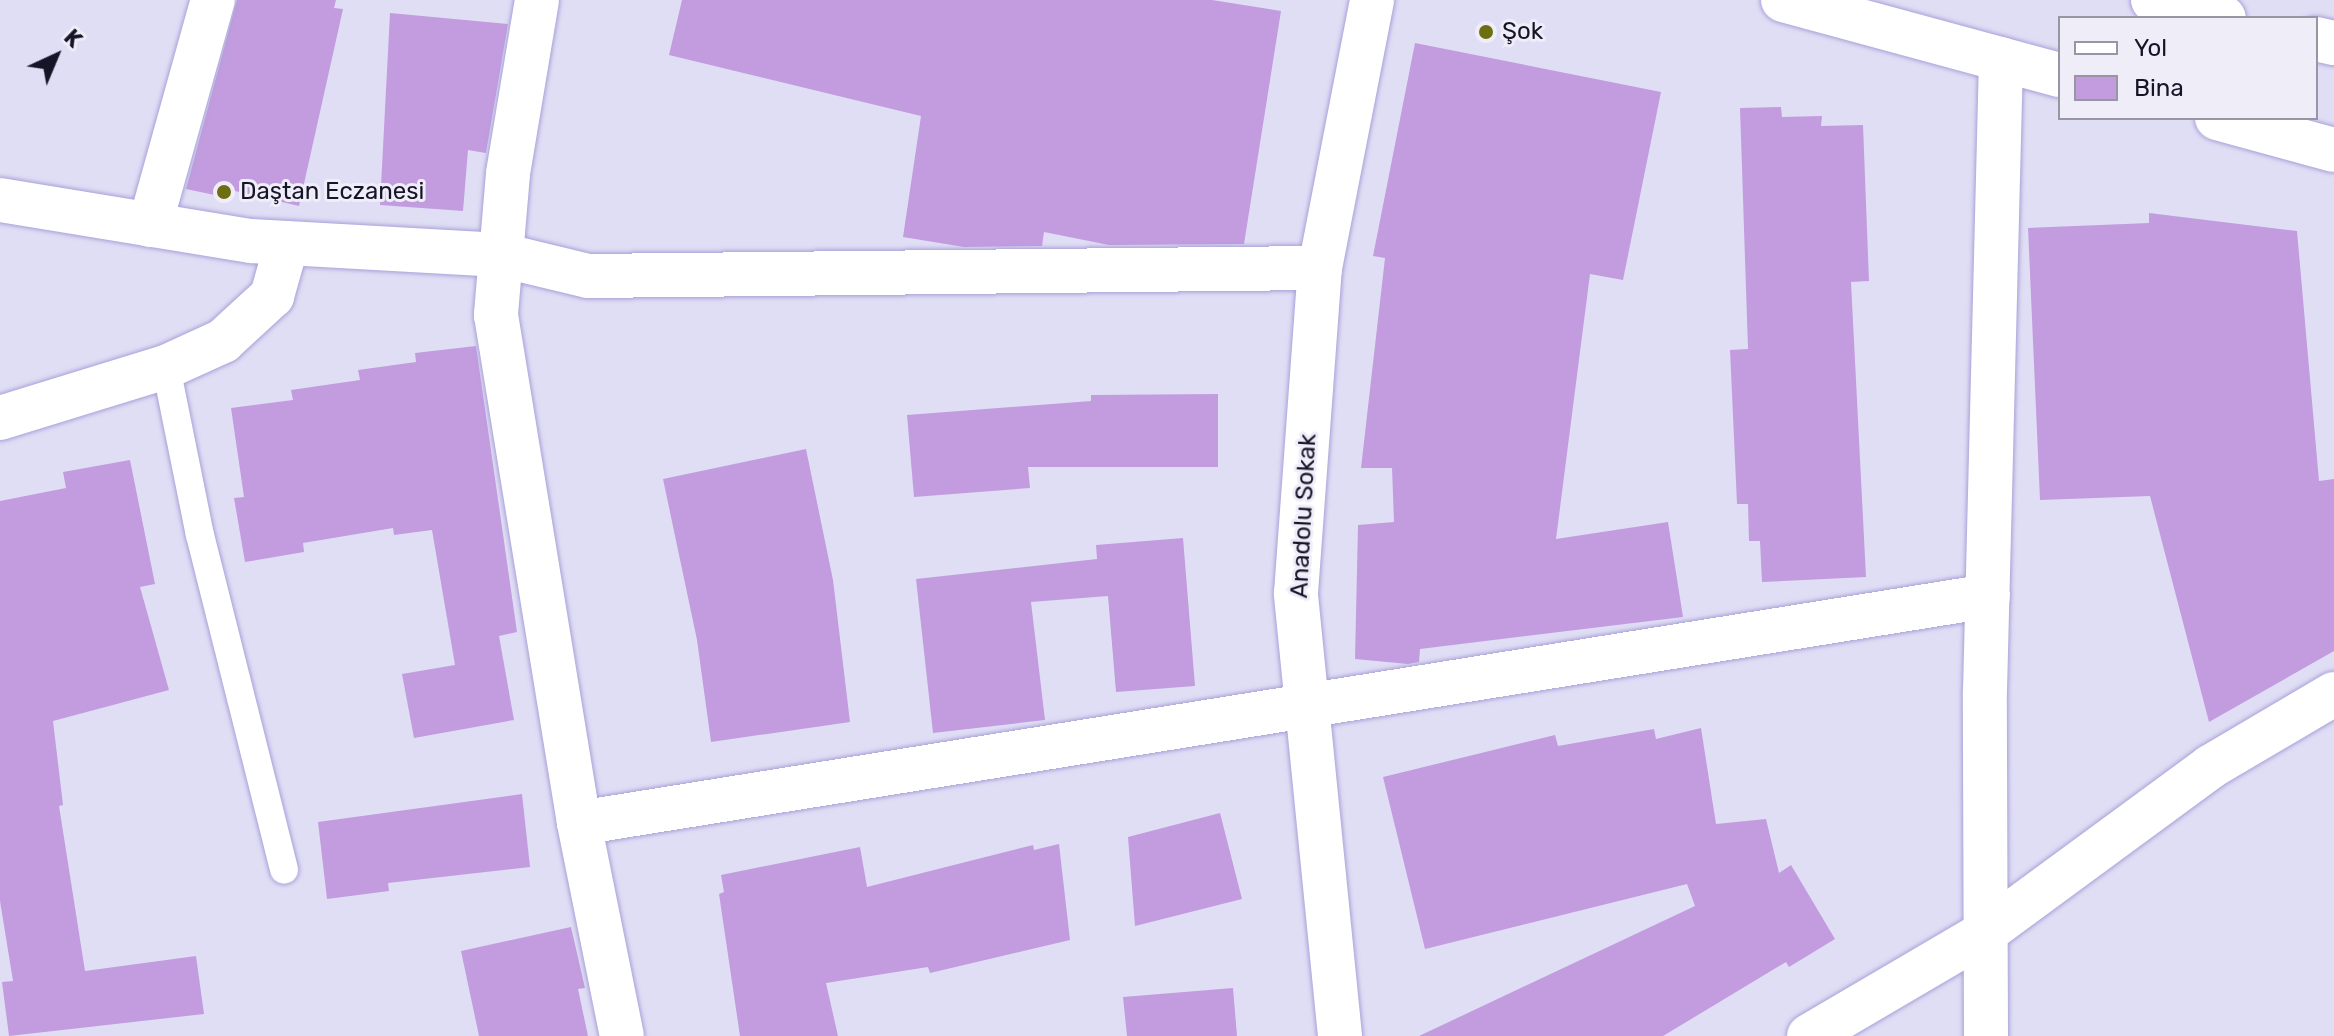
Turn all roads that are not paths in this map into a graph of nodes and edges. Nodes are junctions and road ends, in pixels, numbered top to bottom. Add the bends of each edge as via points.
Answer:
1 (213, 0) edge
2 (537, 0) edge
3 (1372, 0) edge
4 (1783, 0) edge
5 (2001, 59) junction
6 (2058, 74) edge
7 (2224, 120) edge
8 (2334, 150) edge
9 (0, 200) edge
10 (150, 225) junction
11 (287, 243) junction
12 (501, 255) junction
13 (1320, 268) junction
14 (166, 367) junction
15 (0, 418) edge
16 (1988, 596) junction
17 (2334, 694) edge
18 (1309, 706) junction
19 (579, 823) junction
20 (284, 870) dead end
21 (1983, 934) junction
22 (622, 1036) edge
23 (1340, 1036) edge
24 (1809, 1036) edge
25 (1986, 1036) edge

1 - 10 street
2 - 12 street via 508,174
3 - 13 street, Anadolu Sokak
4 - 5 street
5 - 6 street
5 - 16 street
7 - 8 street
9 - 10 street
10 - 11 street
11 - 12 street
11 - 14 street via 272,296 223,341
12 - 13 street via 588,276
12 - 19 street via 496,315
13 - 18 street, Anadolu Sokak via 1296,593
14 - 15 street
14 - 20 lane via 200,535
16 - 18 street
16 - 21 street
17 - 21 street via 2210,767
18 - 19 street
18 - 23 street, Anadolu Sokak
19 - 22 street
21 - 24 street
21 - 25 street

